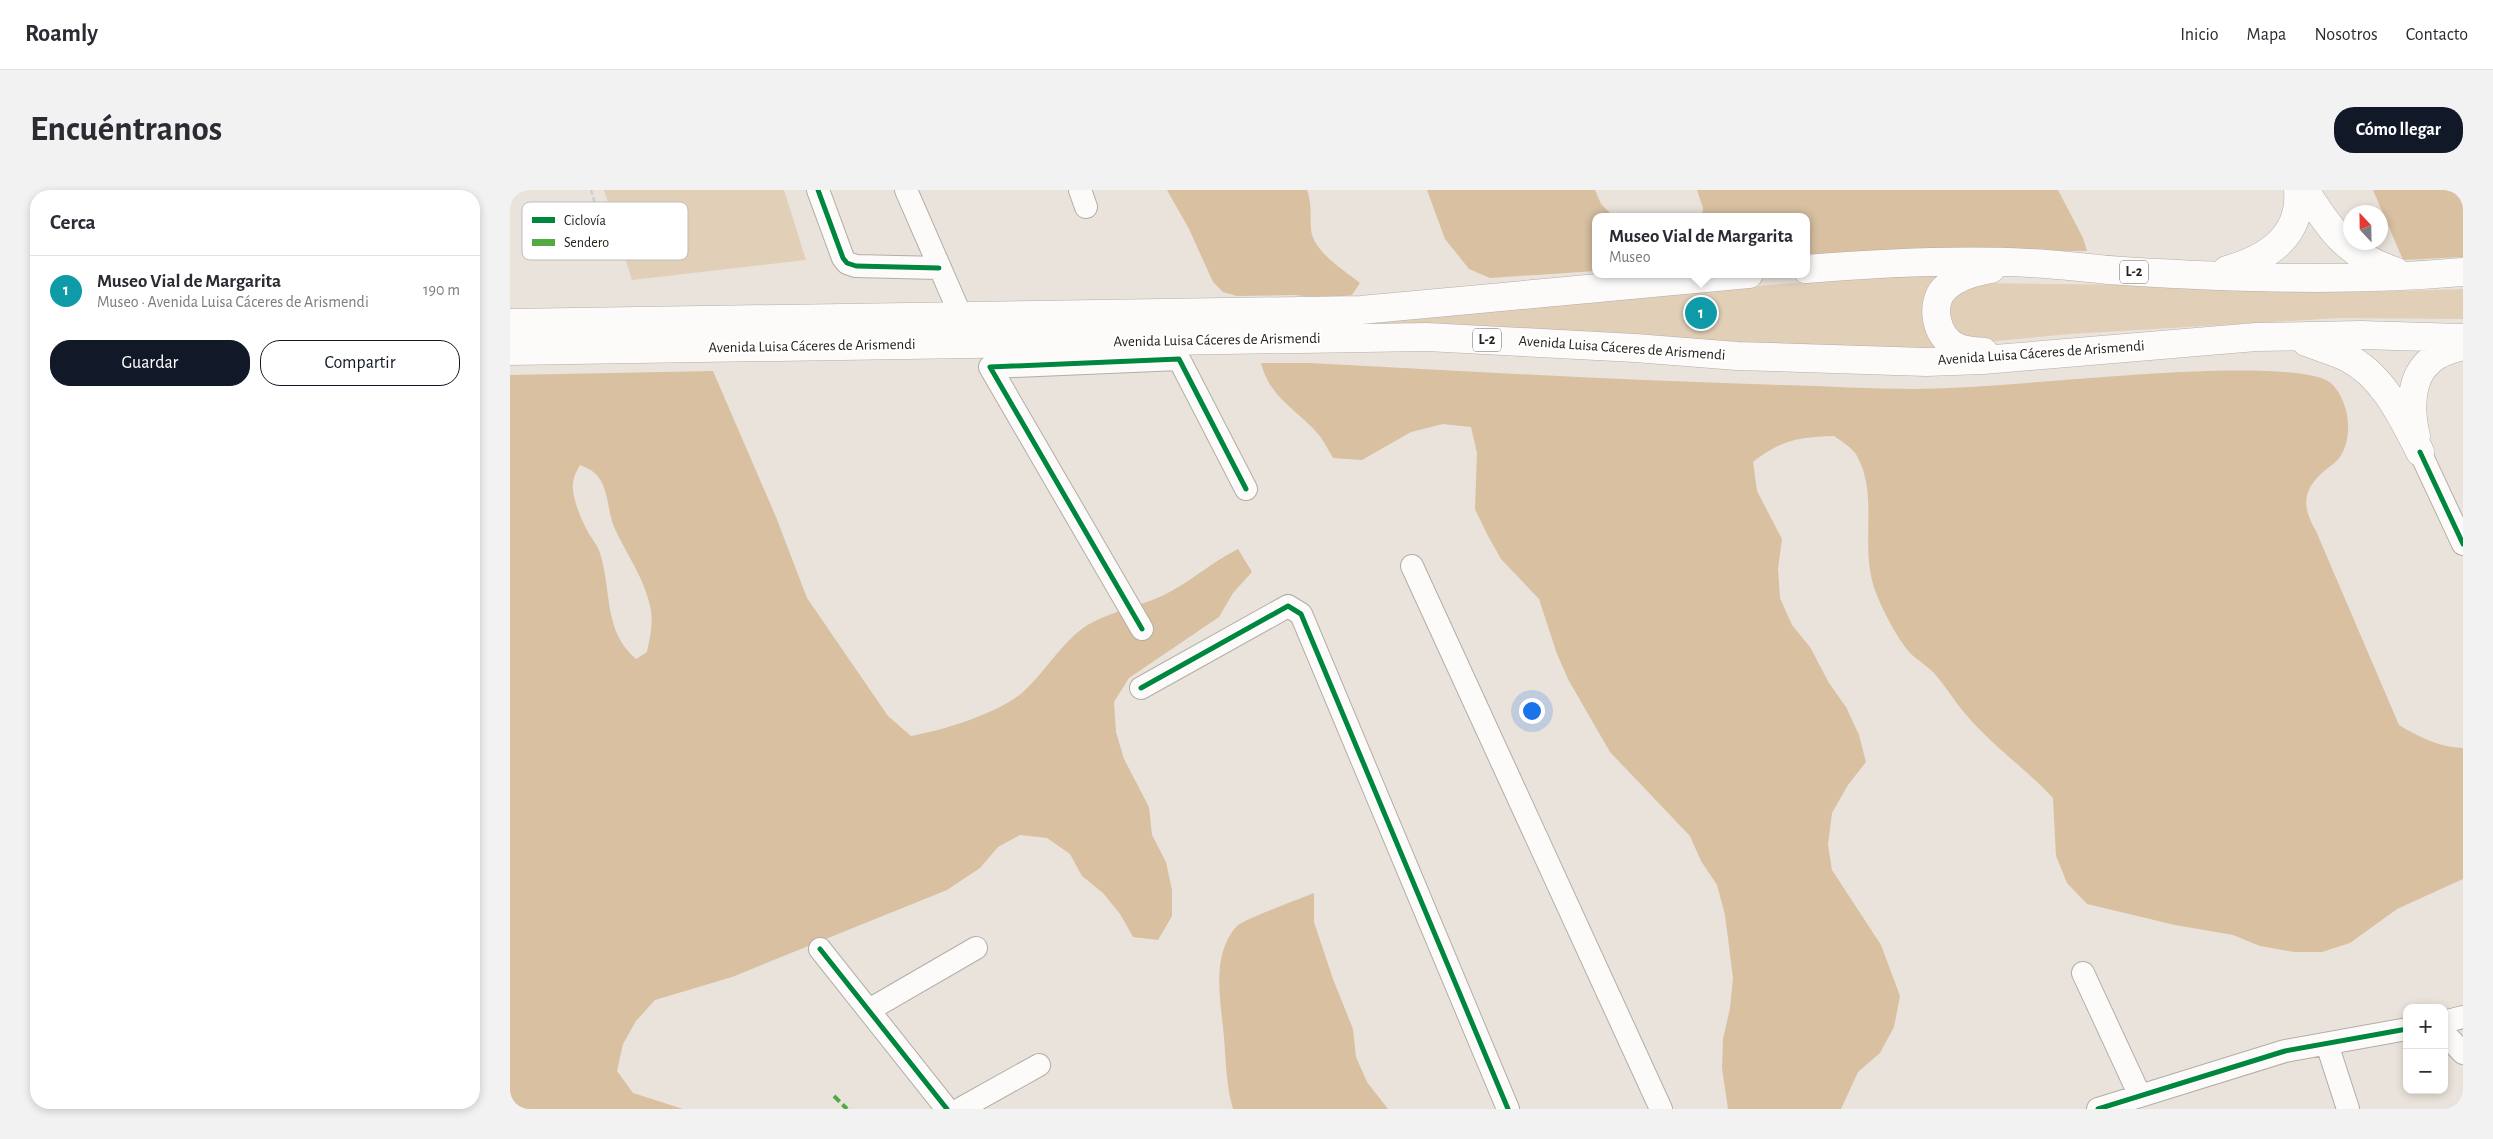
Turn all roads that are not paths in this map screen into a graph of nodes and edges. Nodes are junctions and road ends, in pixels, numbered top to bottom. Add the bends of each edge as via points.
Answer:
1 (818, 190) edge
2 (906, 190) edge
3 (2298, 190) edge
4 (2305, 190) edge
5 (2030, 263) junction
6 (939, 268) junction
7 (1810, 269) edge
8 (2463, 272) edge
9 (2408, 275) junction
10 (2205, 276) junction
11 (1706, 278) edge
12 (961, 316) junction
13 (510, 323) edge
14 (2288, 336) junction
15 (2463, 338) edge
16 (947, 344) junction
17 (2463, 346) edge
18 (510, 350) edge
19 (2039, 355) junction
20 (990, 367) junction
21 (2420, 452) junction
22 (1246, 489) dead end
23 (2463, 544) edge
24 (1412, 566) dead end
25 (1142, 629) dead end
26 (1142, 688) dead end
27 (820, 948) dead end
28 (976, 948) dead end
29 (2084, 973) dead end
30 (869, 1010) junction
31 (2463, 1018) edge
32 (2448, 1021) edge
33 (2403, 1030) edge
34 (2448, 1037) edge
35 (2327, 1044) junction
36 (2463, 1053) edge
37 (1039, 1065) dead end
38 (2140, 1096) junction
39 (947, 1109) edge
40 (960, 1109) edge
41 (1508, 1109) edge
42 (1661, 1109) edge
43 (2098, 1109) edge
44 (2348, 1109) edge

1 - 6 street via 847,264
2 - 6 street
3 - 10 main road via 2295,220 2275,247 2259,259
4 - 9 main road via 2328,226 2358,255 2376,265
5 - 7 main road, L-2 via 1914,261
5 - 10 main road, L-2
5 - 19 main road via 1974,272 1958,279 1944,288 1937,301 1936,316 1946,339 1957,347 1972,351
6 - 12 street
8 - 9 main road, L-2
9 - 10 main road, L-2
11 - 12 main road, Avenida Luisa Cáceres de Arismendi via 1361,310
12 - 13 main road, Avenida Luisa Cáceres de Arismendi
14 - 15 main road, Avenida Luisa Cáceres de Arismendi / L-2
14 - 19 main road, Avenida Luisa Cáceres de Arismendi / L-2
14 - 21 main road via 2347,357 2367,371 2392,401
16 - 18 main road, Avenida Luisa Cáceres de Arismendi / L-2
16 - 19 main road, Avenida Luisa Cáceres de Arismendi / L-2 via 1427,337 1856,361 1983,360
16 - 20 street via 965,350
17 - 21 main road via 2432,359 2422,369 2415,384 2413,422
20 - 22 street via 1179,359
20 - 25 street
21 - 23 street
24 - 42 street
26 - 41 street via 1288,606 1301,614
27 - 30 street
28 - 30 street
29 - 38 street
30 - 39 street
31 - 32 street
33 - 35 street
34 - 36 street
35 - 38 street via 2285,1051
35 - 44 street
37 - 40 street
38 - 43 street

